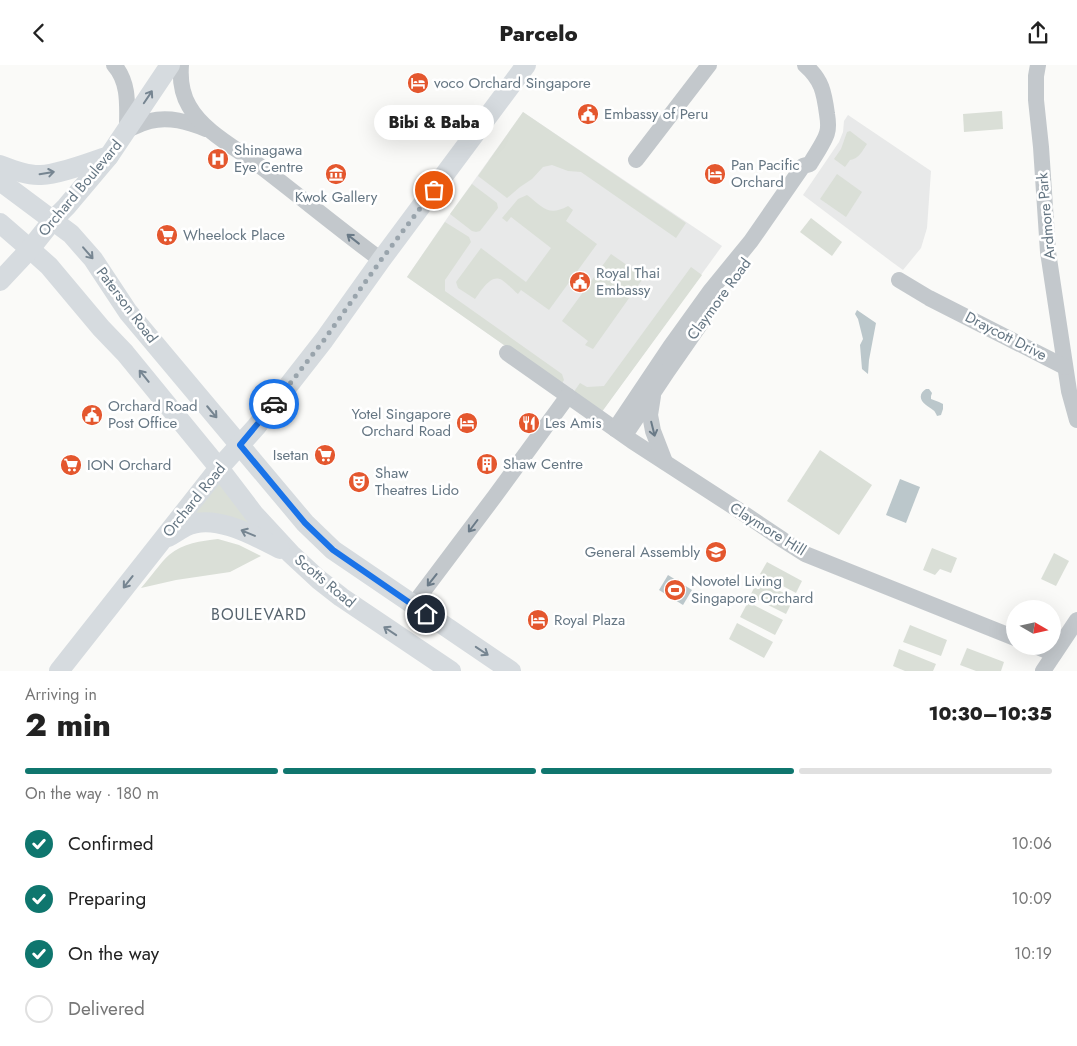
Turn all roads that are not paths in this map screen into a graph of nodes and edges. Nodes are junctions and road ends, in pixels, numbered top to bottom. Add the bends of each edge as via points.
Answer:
1 (114, 65) edge
2 (170, 65) edge
3 (181, 65) edge
4 (526, 65) edge
5 (708, 65) edge
6 (805, 65) edge
7 (1038, 65) edge
8 (127, 130) junction
9 (211, 131) junction
10 (109, 156) junction
11 (636, 160) dead end
12 (810, 164) junction
13 (0, 165) edge
14 (0, 181) edge
15 (53, 220) junction
16 (0, 223) edge
17 (30, 249) junction
18 (381, 260) junction
19 (899, 279) dead end
20 (0, 281) edge
21 (507, 353) dead end
22 (1066, 367) junction
23 (653, 394) junction
24 (568, 396) junction
25 (1077, 420) edge
26 (620, 432) junction
27 (240, 445) junction
28 (665, 462) junction
29 (219, 468) junction
30 (158, 544) junction
31 (292, 554) junction
32 (413, 605) junction
33 (1075, 624) edge
34 (1061, 630) edge
35 (1006, 634) edge
36 (1061, 644) edge
37 (1053, 655) edge
38 (59, 671) edge
39 (451, 671) edge
40 (512, 671) edge
41 (1044, 671) edge

1 - 8 street via 125,84
8 -> 2 main road, Orchard Boulevard
3 - 9 street via 182,89 188,105
4 - 18 main road, Orchard Road
5 - 11 street
6 - 12 street, Claymore Road via 820,84 828,120 827,134
7 - 22 street, Ardmore Park via 1036,100 1048,252
8 - 9 street via 164,119 191,123
8 - 10 main road, Orchard Boulevard
18 -> 9 street via 264,168
13 -> 10 main road via 41,175
10 - 15 main road, Orchard Boulevard
12 - 23 street, Claymore Road via 811,172 796,194
12 - 26 street, Claymore Road via 803,166 751,241 670,347
14 - 15 main road, Paterson Road
15 - 17 main road, Orchard Boulevard
15 -> 27 main road, Paterson Road via 71,234 93,259 128,312
16 - 17 main road, Paterson Road
17 - 20 main road, Orchard Boulevard
29 -> 17 main road, Paterson Road via 125,353 49,266
18 - 27 main road, Orchard Road via 324,340
19 - 22 street, Draycott Drive via 929,298
21 - 24 street, Claymore Hill
22 - 25 street, Draycott Drive
23 - 26 street, Claymore Road
23 -> 28 street via 650,415
24 - 26 street, Claymore Hill
24 -> 32 street
26 - 28 street, Claymore Hill
27 - 29 main road, Orchard Road
27 - 32 main road, Scotts Road via 305,523 333,550
28 - 35 street, Claymore Hill via 805,554
29 - 30 main road, Orchard Road
29 - 31 main road, Scotts Road via 254,514
31 -> 30 main road via 246,532 201,522 186,526
30 -> 38 main road, Orchard Road
39 -> 31 main road, Scotts Road via 341,597
32 -> 40 main road, Scotts Road
33 - 34 street
33 - 36 street
37 - 41 street

